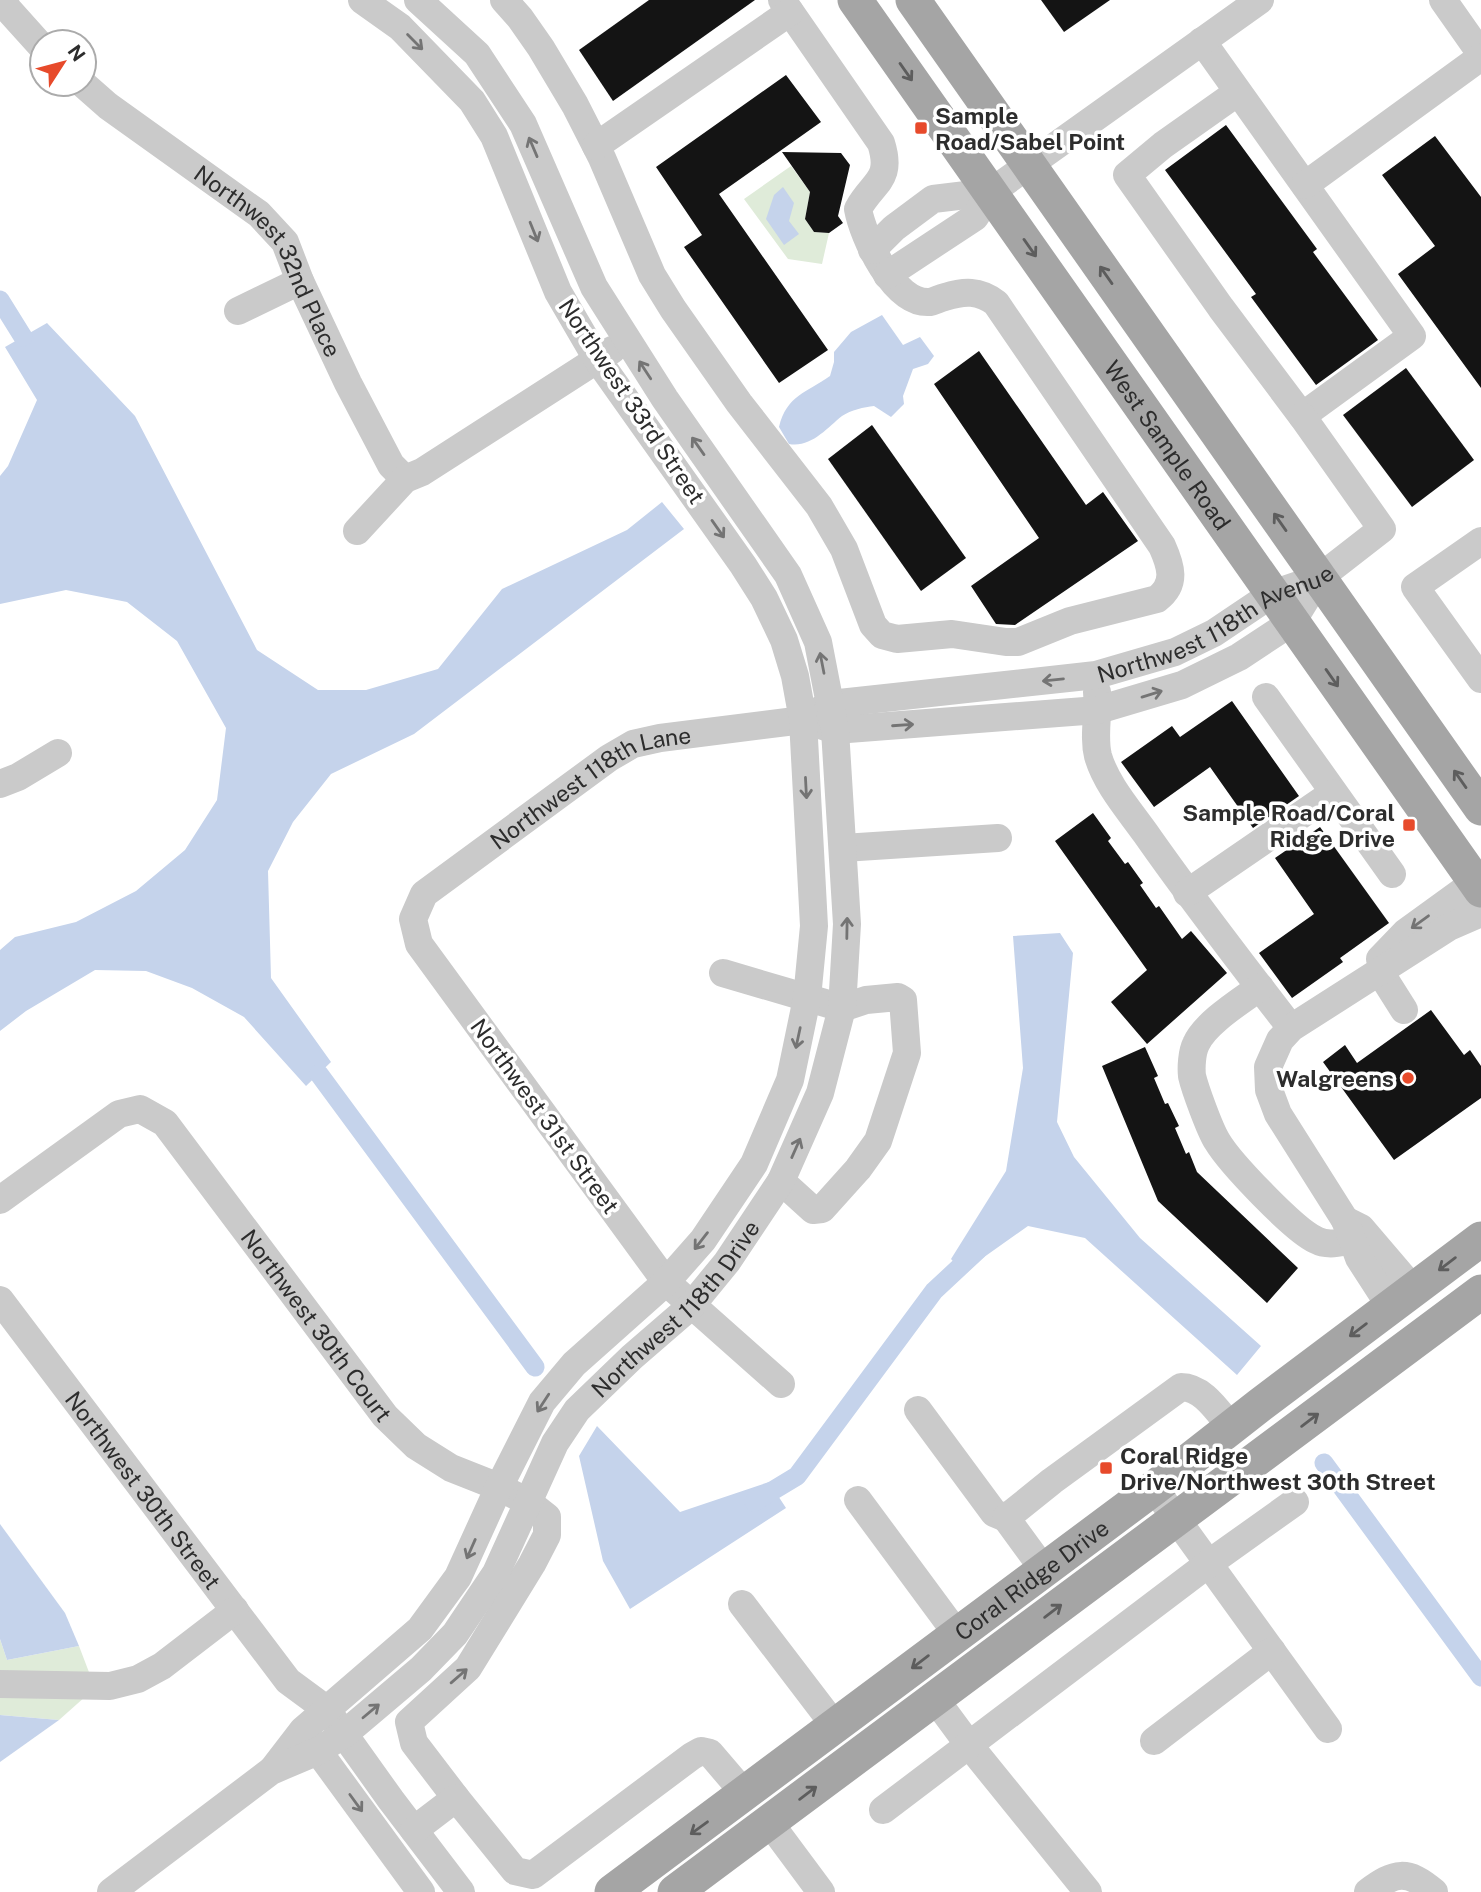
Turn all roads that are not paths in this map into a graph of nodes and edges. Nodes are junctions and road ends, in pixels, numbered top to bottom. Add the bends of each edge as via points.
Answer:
1 (5, 0) edge
2 (362, 0) edge
3 (418, 0) edge
4 (504, 0) edge
5 (855, 0) edge
6 (913, 0) edge
7 (1260, 0) edge
8 (1443, 0) edge
9 (786, 6) edge
10 (28, 31) edge
11 (1202, 41) junction
12 (1481, 55) edge
13 (498, 83) junction
14 (1238, 92) junction
15 (98, 97) edge
16 (472, 101) junction
17 (596, 146) junction
18 (1030, 165) junction
19 (1305, 185) junction
20 (991, 192) junction
21 (950, 197) junction
22 (916, 241) junction
23 (872, 250) junction
24 (887, 275) junction
25 (300, 281) junction
26 (239, 311) dead end
27 (626, 341) junction
28 (597, 359) junction
29 (1302, 416) junction
30 (405, 479) junction
31 (357, 531) dead end
32 (1481, 541) edge
33 (1320, 578) junction
34 (1272, 594) junction
35 (1292, 622) junction
36 (1096, 675) junction
37 (1481, 678) edge
38 (1266, 696) dead end
39 (1098, 710) junction
40 (833, 717) junction
41 (803, 720) junction
42 (58, 753) dead end
43 (0, 784) edge
44 (1333, 793) junction
45 (1481, 808) edge
46 (998, 838) dead end
47 (843, 848) junction
48 (1392, 874) dead end
49 (1187, 893) junction
50 (1479, 895) edge
51 (413, 919) joint
52 (723, 973) dead end
53 (1376, 974) junction
54 (1260, 987) junction
55 (807, 998) junction
56 (842, 1008) junction
57 (1404, 1010) dead end
58 (1291, 1028) junction
59 (782, 1181) junction
60 (0, 1200) edge
61 (1349, 1230) junction
62 (1481, 1239) edge
63 (666, 1282) junction
64 (1481, 1292) edge
65 (1401, 1298) junction
66 (0, 1300) edge
67 (691, 1306) junction
68 (781, 1384) dead end
69 (918, 1410) dead end
70 (1231, 1427) junction
71 (499, 1487) junction
72 (1154, 1488) junction
73 (858, 1500) dead end
74 (528, 1502) junction
75 (1295, 1502) dead end
76 (1006, 1518) junction
77 (1176, 1519) junction
78 (1208, 1564) junction
79 (1044, 1570) junction
80 (742, 1604) dead end
81 (235, 1610) junction
82 (957, 1634) junction
83 (1272, 1651) junction
84 (288, 1681) junction
85 (0, 1684) edge
86 (935, 1699) junction
87 (326, 1709) junction
88 (835, 1726) junction
89 (1328, 1729) dead end
90 (343, 1735) junction
91 (311, 1741) junction
92 (1154, 1741) dead end
93 (969, 1745) junction
94 (744, 1794) junction
95 (456, 1798) junction
96 (883, 1810) dead end
97 (769, 1822) junction
98 (414, 1830) junction
99 (111, 1892) edge
100 (421, 1892) edge
101 (461, 1892) edge
102 (611, 1892) edge
103 (675, 1892) edge
104 (821, 1892) edge
105 (1088, 1892) edge
106 (1368, 1892) edge
107 (1434, 1892) edge

1 - 10 street
2 -> 16 street, Northwest 33rd Street via 400,27
3 - 13 street, Northwest 33rd Street via 477,54
4 - 17 street via 541,48
5 -> 20 main road, West Sample Road
6 - 18 main road, West Sample Road
7 - 11 street
8 - 12 street
9 - 17 street
9 - 23 street via 881,143 886,159 882,176 858,208
11 - 14 street
11 - 18 street
12 - 19 street
13 - 16 street
27 -> 13 street, Northwest 33rd Street via 594,287 523,124
14 - 19 street
14 - 29 street via 1127,175
15 - 25 street, Northwest 32nd Place via 259,214 285,242
16 -> 28 street, Northwest 33rd Street via 494,136 558,292
17 - 24 street via 652,275 739,403 819,506 844,548 873,625 882,635 897,639 952,634 1018,642 1165,593 1171,582 1170,565 1162,546 996,303 963,292 930,302 918,300
18 - 20 street
33 -> 18 main road, West Sample Road
19 - 29 street via 1412,336
20 - 21 street
20 - 22 street via 975,217
20 -> 34 main road, West Sample Road
21 - 22 street
21 - 23 street via 933,199
22 - 23 street
22 - 24 street
23 - 24 street
25 - 26 street
25 - 30 street, Northwest 32nd Place via 391,465
27 - 28 street
40 -> 27 street, Northwest 33rd Street via 818,642 788,575
28 - 30 street
28 -> 41 street, Northwest 33rd Street via 764,598 784,640
29 - 33 street via 1382,529
30 - 31 street
32 - 37 street via 1415,587
33 - 34 street, Northwest 118th Avenue
33 - 35 street, Northwest 118th Avenue
45 -> 33 main road, West Sample Road
34 - 35 main road, West Sample Road
34 - 36 street, Northwest 118th Avenue via 1214,633 1175,652
39 -> 35 street, Northwest 118th Avenue via 1182,684 1239,657
35 -> 50 main road, West Sample Road
36 - 39 street
36 -> 40 street, Northwest 118th Avenue
38 - 44 street
40 -> 39 street, Northwest 118th Avenue
39 - 49 street via 1095,738 1099,759
40 - 41 street, Northwest 118th Avenue
40 - 47 street, Northwest 118th Drive
41 - 51 street, Northwest 118th Lane via 633,744 424,894
41 -> 55 street, Northwest 118th Drive via 814,926
42 - 43 street
44 - 48 street
44 - 49 street
46 - 47 street
56 -> 47 street, Northwest 118th Drive via 848,923
49 - 54 street
50 - 53 street via 1406,932 1381,957
51 - 63 street, Northwest 31st Street via 419,944
52 - 55 street
53 - 57 street
53 - 58 street
54 - 58 street
54 - 61 street via 1206,1031 1193,1052 1192,1076 1215,1139 1285,1215 1316,1241 1335,1244
55 - 56 street
55 -> 63 street, Northwest 118th Drive via 790,1080 754,1164 703,1240
59 -> 56 street, Northwest 118th Drive via 820,1093
56 - 59 street via 866,1000 903,1000 907,1053 878,1141 822,1209 813,1210
58 - 61 street via 1268,1067 1269,1090 1278,1114
59 - 67 street, Northwest 118th Drive
60 - 71 street, Northwest 30th Court via 119,1114 140,1110 165,1123 385,1416 416,1446 451,1468
61 - 65 street via 1361,1228
62 -> 65 main road, Coral Ridge Drive
63 - 67 street, Northwest 31st Street
63 -> 71 street, Northwest 118th Drive via 574,1364 542,1402
77 -> 64 main road, Coral Ridge Drive
65 -> 70 main road, Coral Ridge Drive
66 - 81 street, Northwest 30th Street
67 - 68 street, Northwest 31st Street
67 - 74 street, Northwest 118th Drive via 577,1410 555,1443
69 - 76 street via 994,1513
70 - 72 main road, Coral Ridge Drive
70 - 76 street via 1202,1394 1181,1387
71 - 74 street, Northwest 30th Court
71 -> 87 street, Northwest 118th Drive via 458,1577 420,1629
72 - 77 street
72 - 79 main road, Coral Ridge Drive
73 - 82 street
90 -> 74 street, Northwest 118th Drive via 421,1670 455,1634 496,1573
95 -> 74 street via 414,1743 409,1722 468,1668 532,1564 547,1535 547,1517
75 - 78 street
76 - 79 street
77 - 78 street
86 -> 77 main road, Coral Ridge Drive
78 - 83 street
78 - 93 street
79 - 82 main road, Coral Ridge Drive
80 - 88 street
81 - 84 street, Northwest 30th Street
81 - 85 street via 138,1679 110,1686
82 -> 88 main road, Coral Ridge Drive
83 - 89 street
83 - 92 street
84 - 87 street, Northwest 30th Street
84 - 91 street, Northwest 30th Street
86 - 93 street
97 -> 86 main road, Coral Ridge Drive
87 - 90 street, Northwest 30th Street
87 - 91 street, Northwest 118th Drive
88 - 94 main road, Coral Ridge Drive
90 - 91 street, Northwest 118th Drive
90 - 98 street, Northwest 30th Street
91 - 99 street, Northwest 118th Drive
91 -> 100 street, Northwest 30th Street
93 - 96 street
93 - 105 street
94 - 95 street via 716,1759 701,1751 533,1875 515,1871
94 -> 102 main road, Coral Ridge Drive
95 - 98 street
97 - 103 main road, Coral Ridge Drive
97 - 104 street
98 - 101 street, Northwest 30th Street
106 - 107 street via 1388,1877 1411,1876

